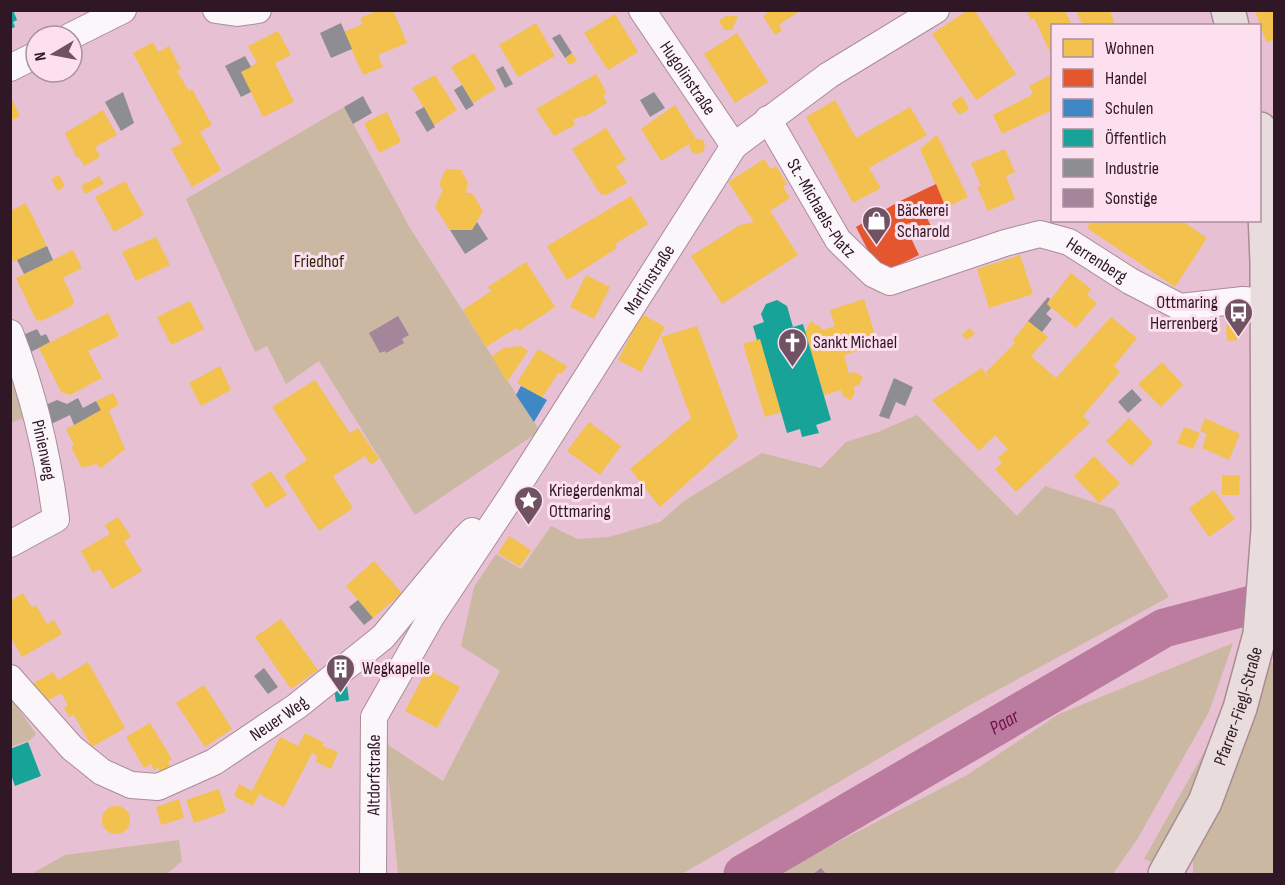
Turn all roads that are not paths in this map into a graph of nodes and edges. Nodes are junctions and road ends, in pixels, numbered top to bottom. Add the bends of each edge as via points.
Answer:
1 (123, 10) edge
2 (216, 10) edge
3 (258, 10) edge
4 (642, 10) edge
5 (936, 10) edge
6 (84, 30) edge
7 (24, 61) edge
8 (10, 68) edge
9 (768, 119) junction
10 (1265, 137) edge
11 (734, 146) junction
12 (890, 282) joint
13 (1270, 302) edge
14 (10, 333) edge
15 (514, 492) junction
16 (10, 544) edge
17 (431, 617) joint
18 (10, 678) edge
19 (373, 874) edge
20 (1165, 874) edge

1 - 6 street
2 - 3 street
4 - 11 street, Hugolinstraße
5 - 9 street, Martinstraße via 830,75
7 - 8 street
9 - 11 street, Martinstraße
9 - 12 street, St.-Michaels-Platz via 838,240 873,274
10 - 13 main road, Pfarrer-Fiegl-Straße
11 - 15 street, Martinstraße
12 - 13 street, Herrenberg via 1040,234 1069,242 1180,307 1243,300
13 - 20 main road, Pfarrer-Fiegl-Straße via 1268,530 1260,634 1240,708 1205,802
14 - 16 street, Pinienweg via 50,473 56,519
15 - 17 street, Martinstraße
15 - 18 street, Neuer Weg via 464,538 383,637 297,706 223,756 158,787 131,785 102,772 72,748
17 - 19 street, Altdorfstraße via 374,717

